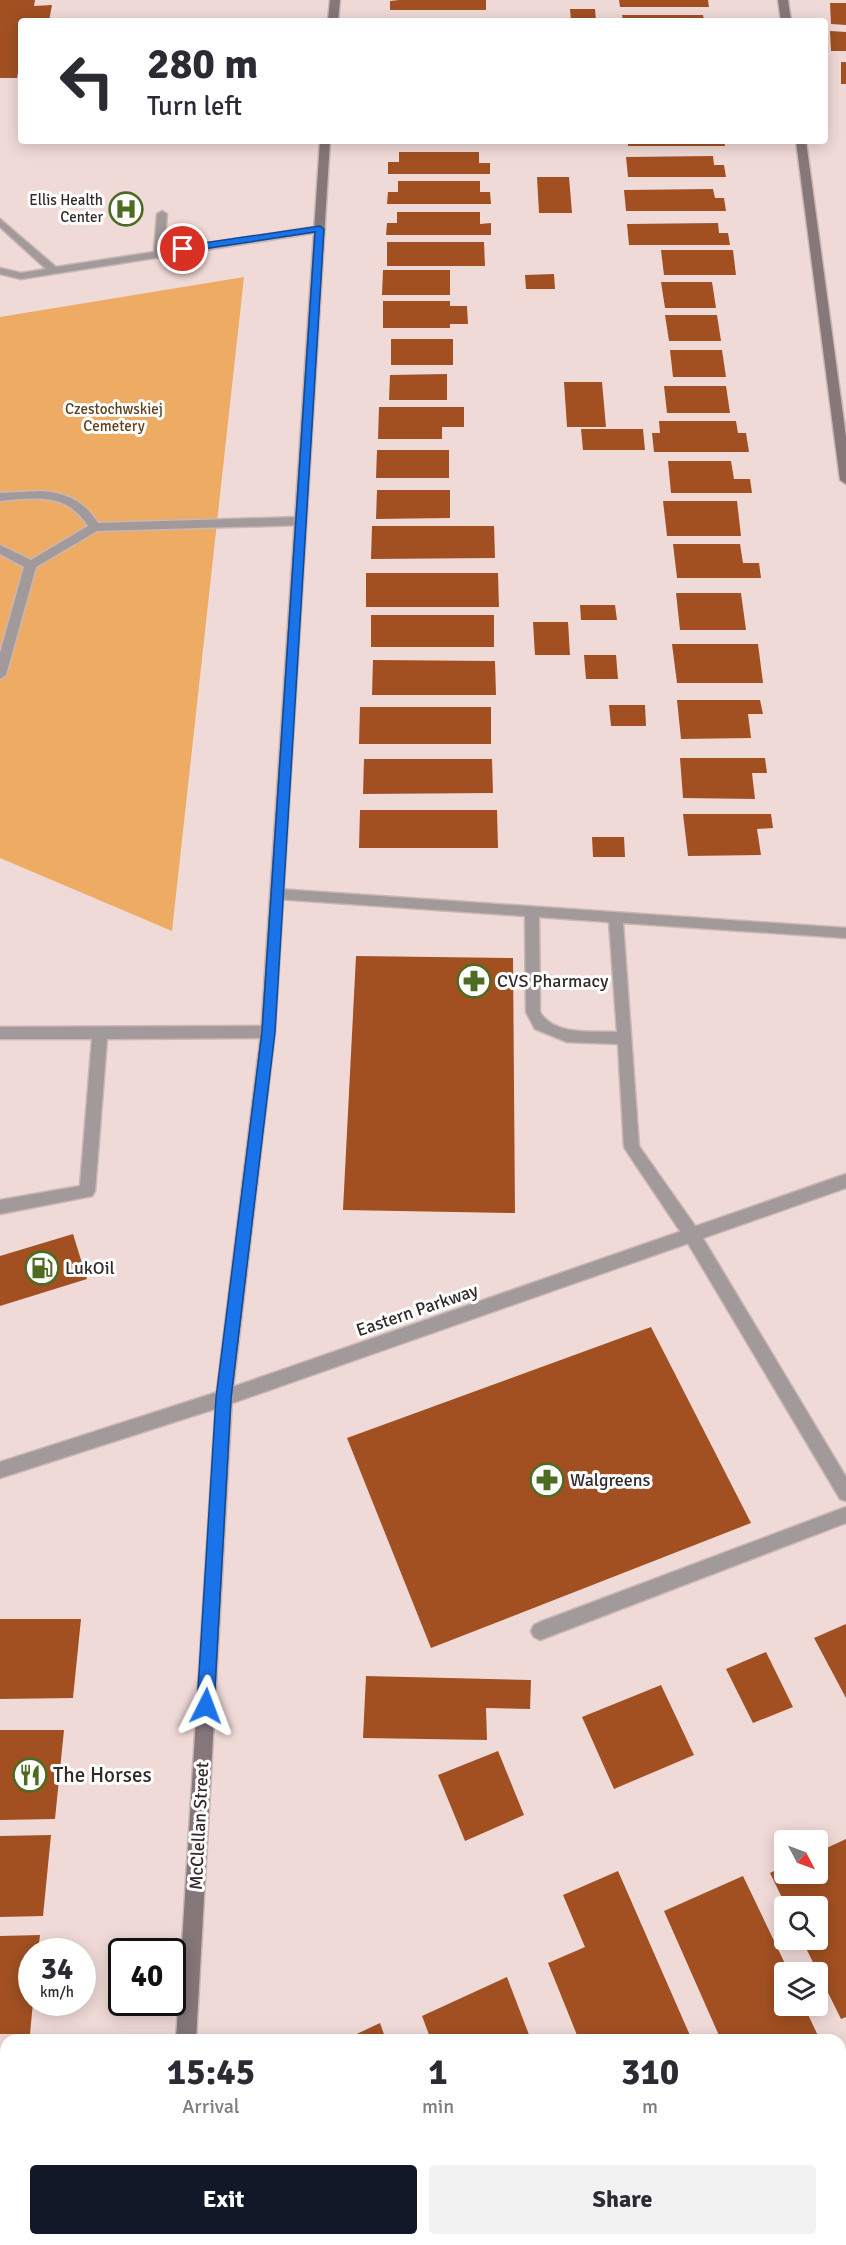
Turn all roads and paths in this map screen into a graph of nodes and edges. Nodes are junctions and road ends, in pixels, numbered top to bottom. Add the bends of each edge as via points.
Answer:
1 (334, 0) edge
2 (783, 0) edge
3 (333, 18) edge
4 (786, 18) edge
5 (326, 144) edge
6 (801, 144) edge
7 (162, 214) dead end
8 (0, 222) edge
9 (320, 229) junction
10 (159, 253) junction
11 (53, 270) junction
12 (0, 271) edge
13 (846, 480) edge
14 (0, 497) edge
15 (301, 521) junction
16 (95, 527) junction
17 (0, 549) edge
18 (31, 565) junction
19 (0, 675) edge
20 (277, 894) junction
21 (532, 912) junction
22 (615, 917) junction
23 (846, 933) edge
24 (1, 1029) edge
25 (268, 1032) junction
26 (100, 1033) junction
27 (624, 1038) junction
28 (846, 1181) edge
29 (0, 1207) edge
30 (692, 1235) junction
31 (224, 1398) junction
32 (0, 1470) edge
33 (846, 1493) edge
34 (846, 1515) edge
35 (540, 1631) dead end
36 (186, 2034) edge

1 - 3 street
2 - 4 street
5 - 9 street, McClellan Street
6 - 13 street
7 - 10 street
8 - 11 street
9 - 10 street
9 - 15 street, McClellan Street
10 - 11 street
11 - 12 street via 21,276
14 - 16 street via 63,496 87,512
15 - 16 street
15 - 20 street, McClellan Street
16 - 18 street
17 - 18 street
18 - 19 street
20 - 21 street
20 - 25 street, McClellan Street
21 - 22 street
21 - 27 street via 533,1012 540,1025 567,1036
22 - 23 street
22 - 27 street
24 - 26 street
25 - 26 street
25 - 31 street, McClellan Street
26 - 29 street via 87,1191
27 - 30 street via 632,1148
28 - 30 street, Eastern Parkway
30 - 31 street, Eastern Parkway
30 - 33 street
31 - 32 street, Eastern Parkway
31 - 36 street, McClellan Street
34 - 35 street

